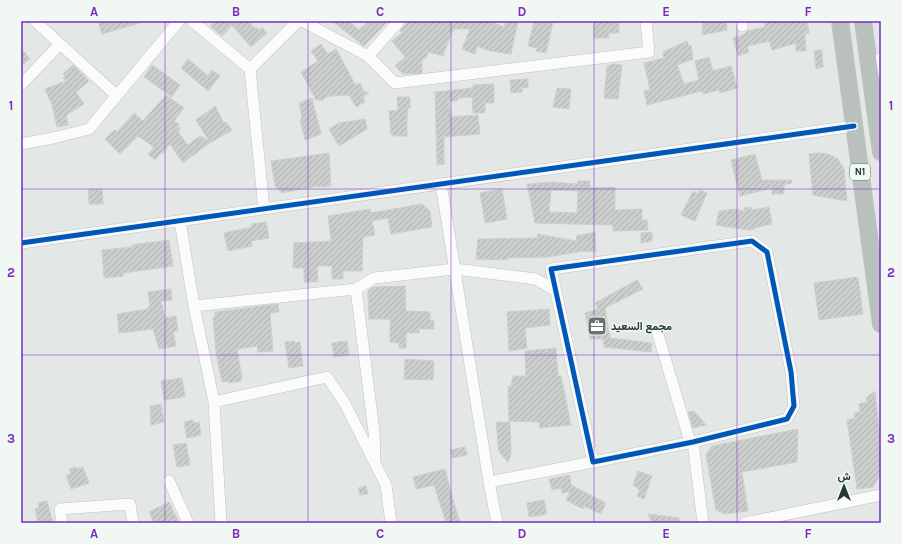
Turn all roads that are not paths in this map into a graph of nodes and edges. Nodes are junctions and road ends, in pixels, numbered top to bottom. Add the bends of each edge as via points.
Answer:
1 (35, 21) edge
2 (179, 21) edge
3 (192, 21) edge
4 (298, 21) edge
5 (302, 21) edge
6 (399, 21) edge
7 (646, 21) edge
8 (840, 21) edge
9 (862, 21) edge
10 (60, 44) junction
11 (368, 56) junction
12 (881, 58) edge
13 (250, 69) junction
14 (873, 84) junction
15 (21, 85) edge
16 (116, 95) junction
17 (854, 126) junction
18 (21, 144) edge
19 (881, 152) edge
20 (442, 184) junction
21 (264, 209) junction
22 (180, 221) junction
23 (21, 243) edge
24 (454, 269) junction
25 (356, 289) junction
26 (556, 291) junction
27 (194, 306) junction
28 (881, 324) edge
29 (657, 331) dead end
30 (214, 402) junction
31 (691, 442) junction
32 (593, 462) junction
33 (375, 463) junction
34 (169, 481) dead end
35 (489, 482) junction
36 (881, 495) edge
37 (62, 523) edge
38 (133, 523) edge
39 (188, 523) edge
40 (221, 523) edge
41 (391, 523) edge
42 (497, 523) edge
43 (703, 523) edge
44 (745, 523) edge

1 - 10 street
2 - 16 street
3 - 13 street
4 - 13 street
5 - 11 street
6 - 11 street
7 - 11 street via 649,52 642,53 395,83
8 - 17 highway, N1
9 - 14 highway
10 - 15 street
10 - 16 street
12 - 14 street
13 - 21 street
14 - 19 highway
16 - 18 street via 89,129
17 - 20 street
17 - 28 highway, N1
20 - 21 street
20 - 24 street
21 - 22 street
22 - 23 street
22 - 27 street
24 - 25 street via 374,278
24 - 26 street via 536,280
24 - 35 street
25 - 27 street
25 - 33 street via 374,432
26 - 31 street via 552,269 752,241 767,252 792,372 794,406 788,419
26 - 32 street
27 - 30 street
29 - 31 street
30 - 33 street via 327,377 344,402
30 - 40 street
31 - 32 street
31 - 43 street
32 - 35 street
33 - 41 street via 386,485
34 - 39 street
35 - 42 street
36 - 44 street
37 - 38 street via 60,509 130,504

